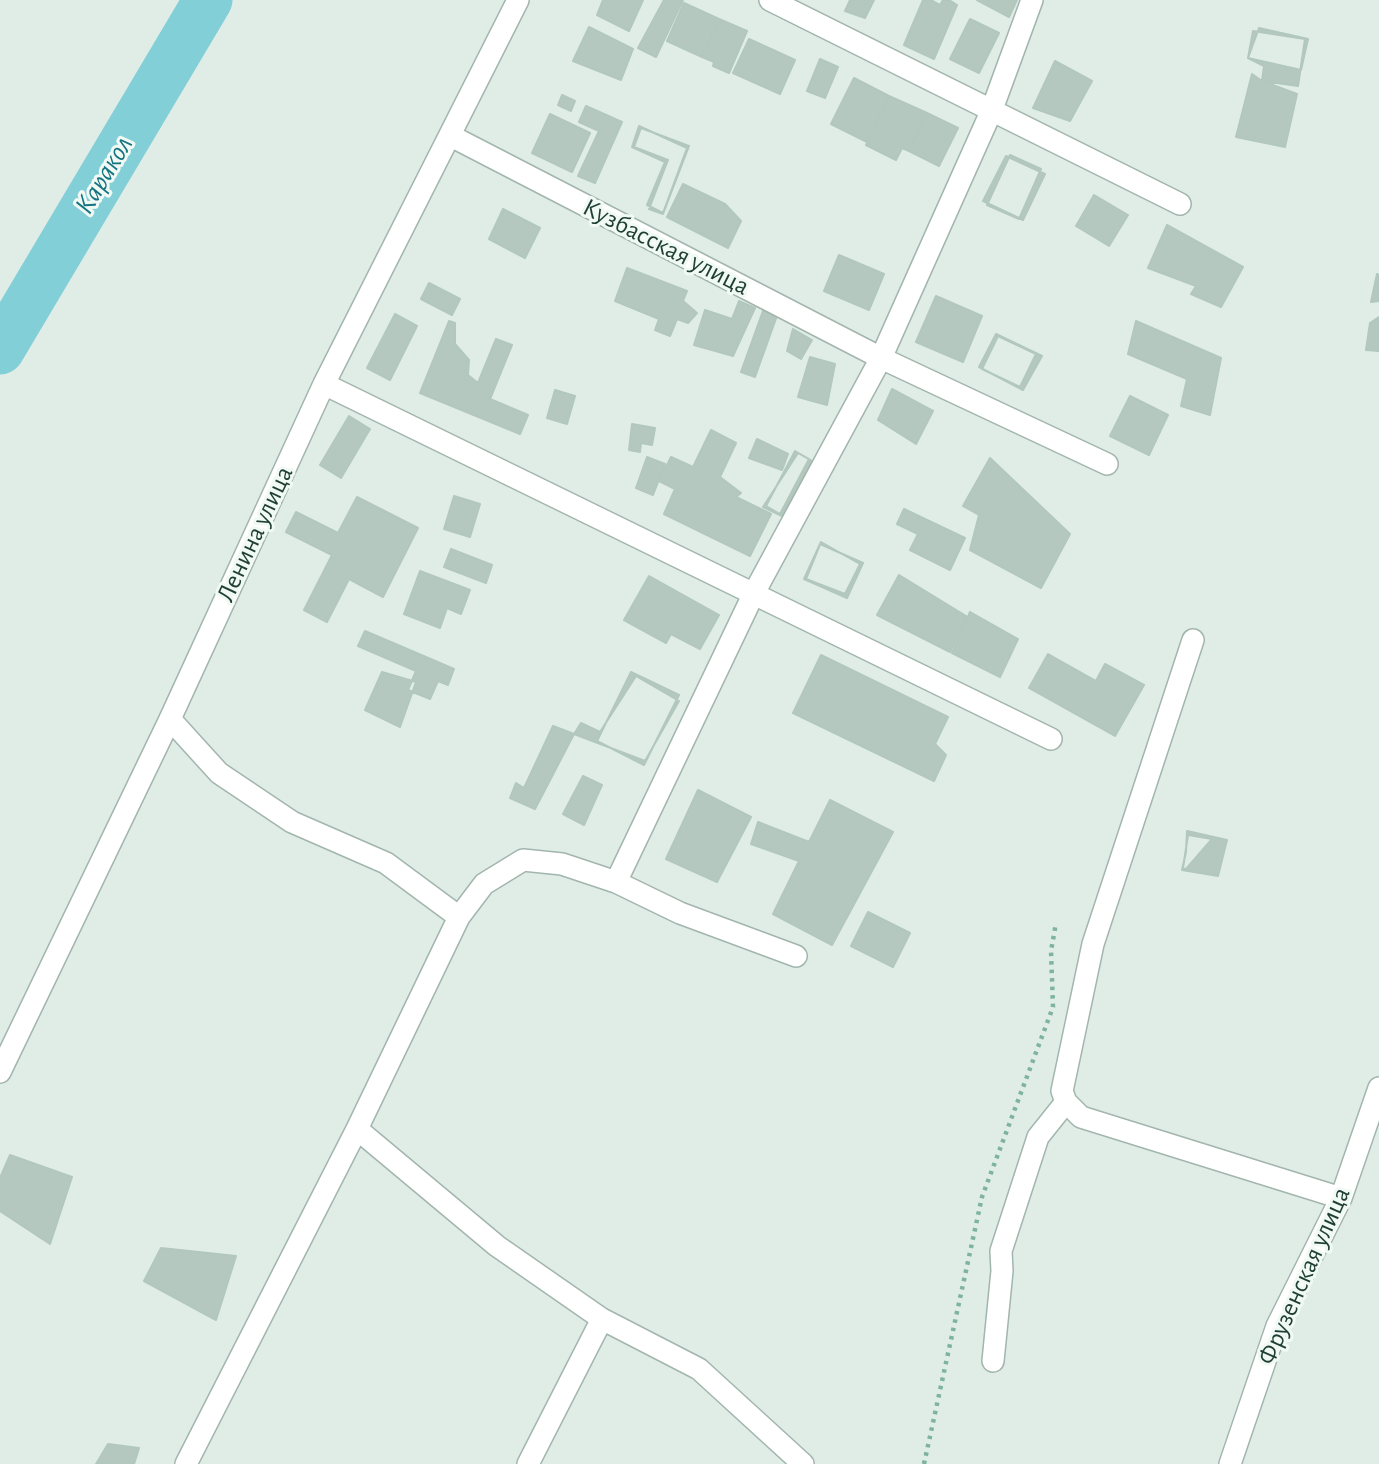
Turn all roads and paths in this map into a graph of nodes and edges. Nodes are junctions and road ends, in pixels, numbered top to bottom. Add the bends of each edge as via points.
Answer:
1 (519, 0) edge
2 (770, 0) edge
3 (1032, 0) edge
4 (991, 111) junction
5 (451, 136) junction
6 (1180, 204) dead end
7 (881, 358) junction
8 (324, 384) junction
9 (1107, 464) dead end
10 (754, 593) junction
11 (1193, 640) dead end
12 (170, 719) junction
13 (1051, 739) dead end
14 (616, 882) junction
15 (459, 917) junction
16 (796, 956) dead end
17 (0, 1072) edge
18 (1379, 1088) edge
19 (1066, 1102) junction
20 (357, 1129) junction
21 (1341, 1198) junction
22 (602, 1319) junction
23 (993, 1361) dead end
24 (186, 1464) edge
25 (528, 1464) edge
26 (803, 1464) edge
27 (1230, 1464) edge

1 - 5 street, Ленина улица
2 - 4 street
3 - 4 street
4 - 6 street
4 - 7 street
5 - 7 street, Кузбасская улица
5 - 8 street, Ленина улица
7 - 9 street, Кузбасская улица
7 - 10 street
8 - 10 street
8 - 12 street, Ленина улица
10 - 13 street
10 - 14 street
11 - 19 street via 1093,944 1062,1091
12 - 15 street via 219,773 292,822 386,863
12 - 17 street, Ленина улица
14 - 15 street via 562,864 523,860 484,884
14 - 16 street via 680,913
15 - 20 street
18 - 21 street, Фрузенская улица
19 - 21 street via 1081,1117
19 - 23 street via 1038,1136 1000,1251
20 - 22 street via 497,1246
20 - 24 street
21 - 27 street, Фрузенская улица via 1276,1326
22 - 25 street
22 - 26 street via 699,1369

